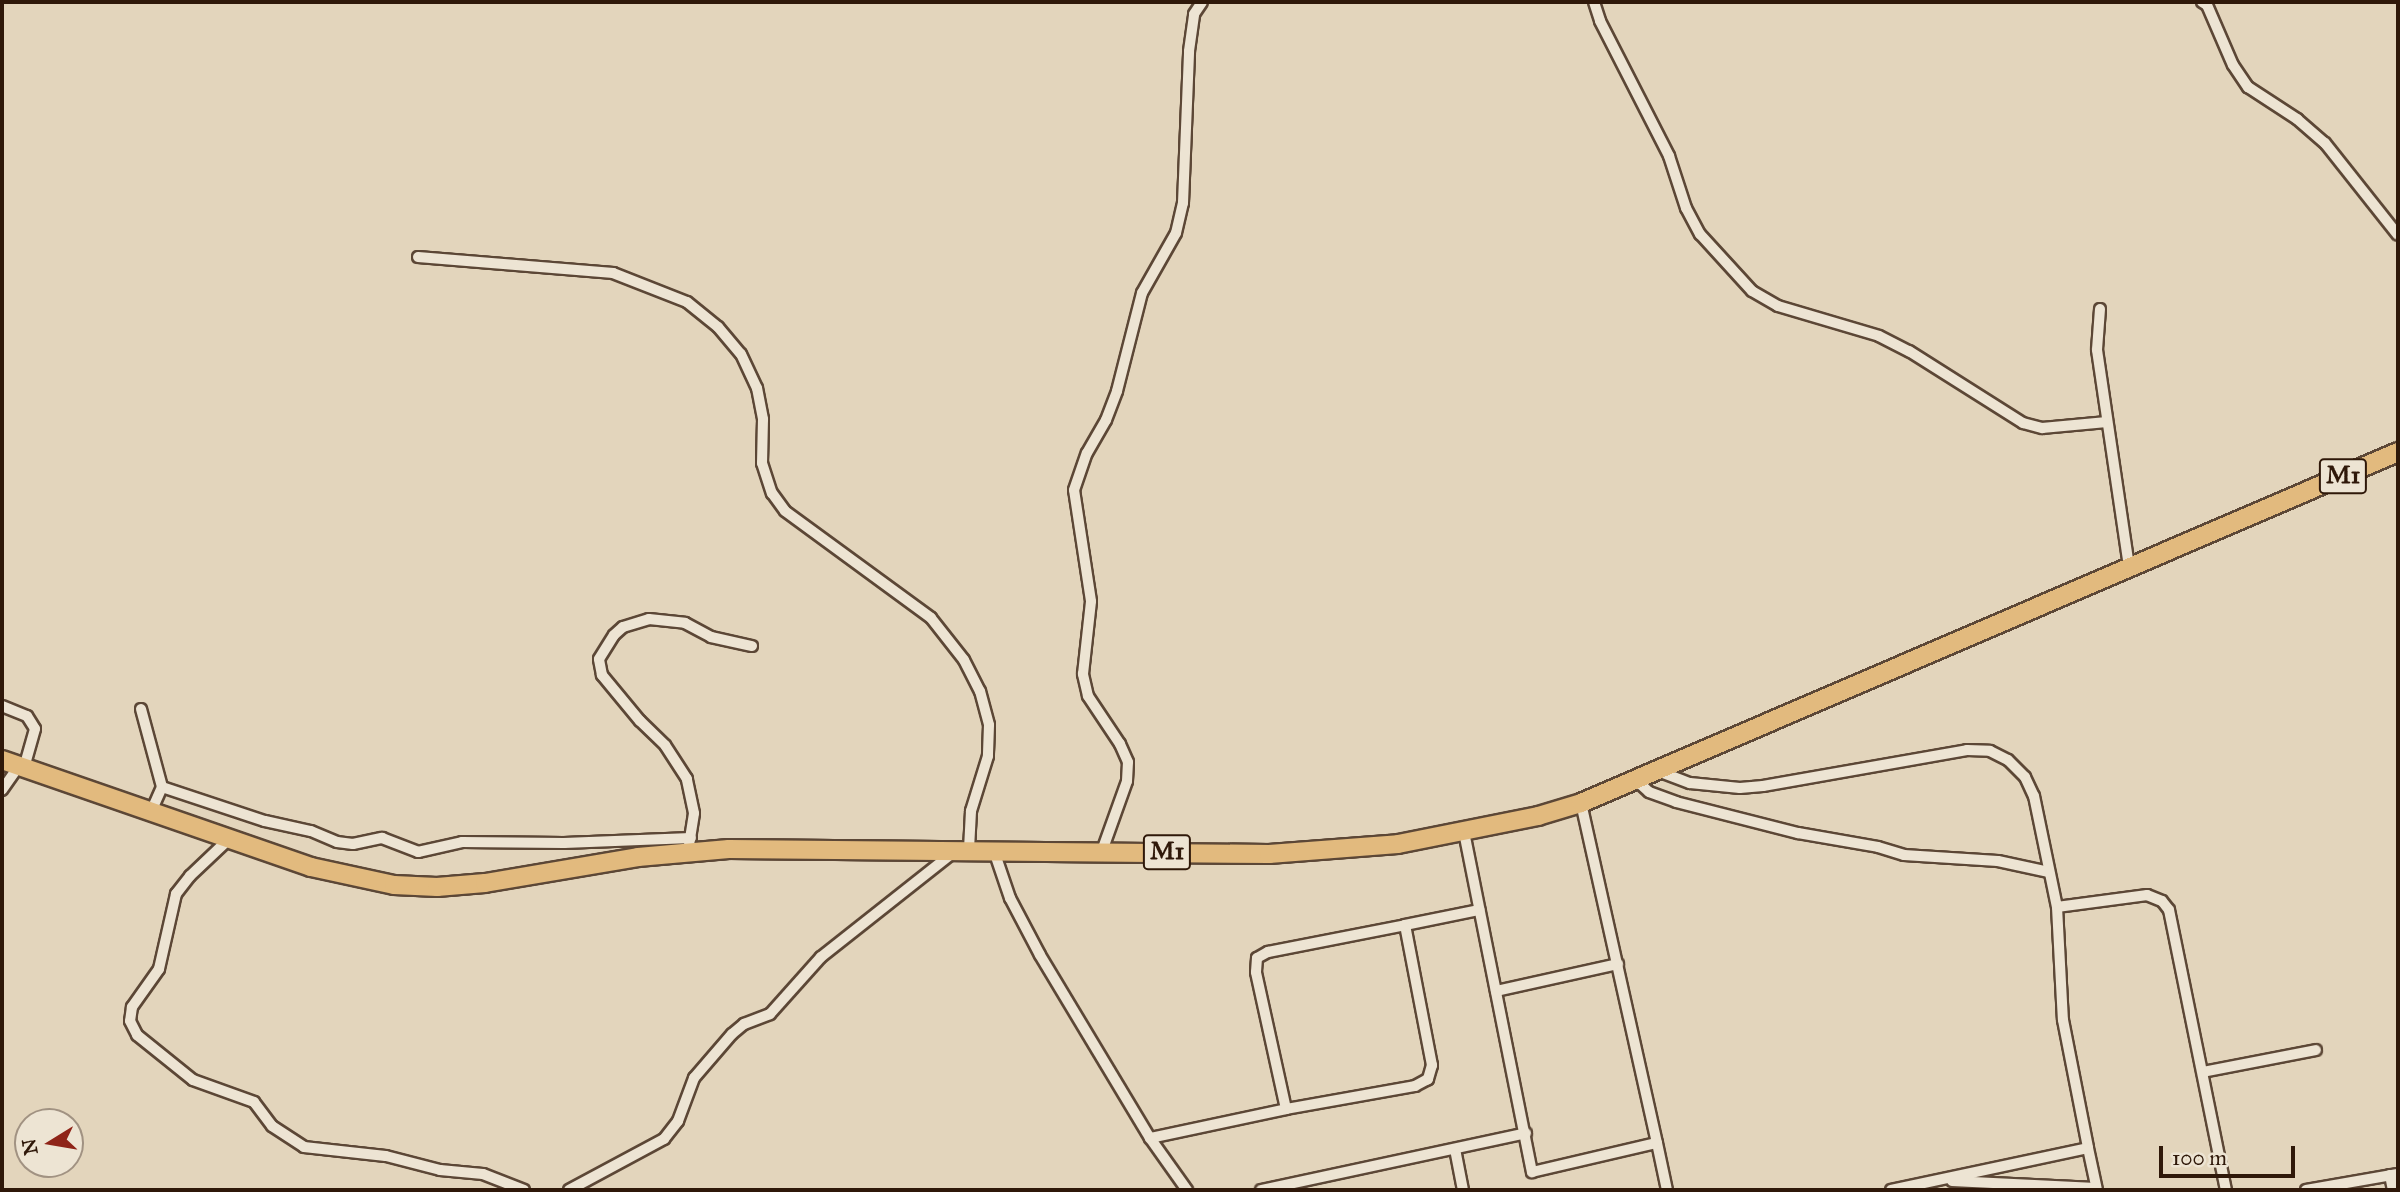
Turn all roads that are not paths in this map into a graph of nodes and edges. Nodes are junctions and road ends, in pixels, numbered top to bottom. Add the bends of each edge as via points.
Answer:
1 (1202, 2) edge
2 (1594, 2) edge
3 (2203, 2) edge
4 (2398, 235) edge
5 (418, 257) dead end
6 (2100, 309) dead end
7 (2107, 422) junction
8 (2398, 452) edge
9 (2129, 568) junction
10 (751, 646) dead end
11 (2, 706) edge
12 (141, 709) dead end
13 (2, 760) edge
14 (22, 767) junction
15 (1656, 770) junction
16 (1635, 779) junction
17 (162, 787) junction
18 (2, 790) edge
19 (1581, 803) junction
20 (151, 812) junction
21 (1464, 832) junction
22 (229, 839) junction
23 (689, 845) junction
24 (963, 850) junction
25 (994, 851) junction
26 (1102, 851) junction
27 (2049, 872) junction
28 (2057, 907) junction
29 (1479, 910) junction
30 (1405, 925) junction
31 (1618, 964) junction
32 (1496, 991) junction
33 (2316, 1050) dead end
34 (2203, 1072) junction
35 (1286, 1109) junction
36 (1526, 1133) junction
37 (1150, 1138) junction
38 (1657, 1143) junction
39 (2088, 1148) junction
40 (1455, 1149) junction
41 (2394, 1174) edge
42 (1936, 1181) junction
43 (2096, 1189) edge
44 (524, 1190) edge
45 (569, 1190) edge
46 (1188, 1190) edge
47 (1261, 1190) edge
48 (1463, 1190) edge
49 (1667, 1190) edge
50 (1891, 1190) edge
51 (2226, 1190) edge
52 (2306, 1190) edge
53 (2393, 1190) edge

1 - 26 street via 1194,14 1189,51 1183,203 1176,233 1142,293 1117,391 1074,490 1091,601 1083,674 1088,696 1128,762 1127,782
2 - 7 street via 1669,156 1700,234 1752,290 1778,306 1879,336 2024,423 2042,428
3 - 4 street via 2248,88 2325,143
5 - 24 street via 613,273 687,302 718,327 741,354 757,388 763,419 762,463 772,493 785,511 931,618 964,660 980,691 989,725 988,756
6 - 7 street via 2097,350
7 - 9 street
8 - 9 highway, M1
9 - 15 highway, M1
10 - 23 street via 711,637 685,623 649,619 623,627 599,659 602,676 615,694 678,761 687,779 693,804
11 - 14 street via 27,716 36,729
12 - 17 street
13 - 14 highway, M1
14 - 18 street
14 - 20 highway, M1
15 - 16 highway, M1
15 - 27 street via 1690,783 1752,787 1966,750 1990,751 2008,760 2025,777 2034,796
16 - 19 highway, M1
16 - 27 street via 1649,792 1676,802 1798,833 1878,846 1904,855 1997,861
17 - 20 street
17 - 23 street via 337,842 382,838 418,852 462,842
19 - 21 highway, M1
19 - 31 street
20 - 22 highway, M1
21 - 26 highway, M1 via 1320,852
21 - 29 street
22 - 23 highway, M1 via 356,879 437,887 485,883
22 - 44 street via 176,894 159,969 132,1007 130,1021 136,1035 192,1080 254,1102 264,1119 304,1147 483,1174
23 - 24 highway, M1
24 - 25 highway, M1
24 - 45 street via 821,957 770,1014 732,1034 694,1078 678,1121 664,1139
25 - 26 highway, M1
25 - 37 street via 1010,898 1040,955
27 - 28 street
28 - 34 street via 2140,895 2162,901 2174,922
28 - 39 street via 2063,1020
29 - 30 street
29 - 32 street
30 - 35 street via 1432,1065 1427,1079 1415,1086
30 - 35 street via 1257,958 1256,972
31 - 32 street
31 - 38 street
32 - 36 street
33 - 34 street
34 - 51 street
35 - 37 street
36 - 38 street via 1532,1172
36 - 40 street
37 - 46 street
38 - 49 street
39 - 42 street
39 - 43 street
40 - 47 street
40 - 48 street
41 - 52 street
41 - 53 street
42 - 43 street
42 - 50 street

